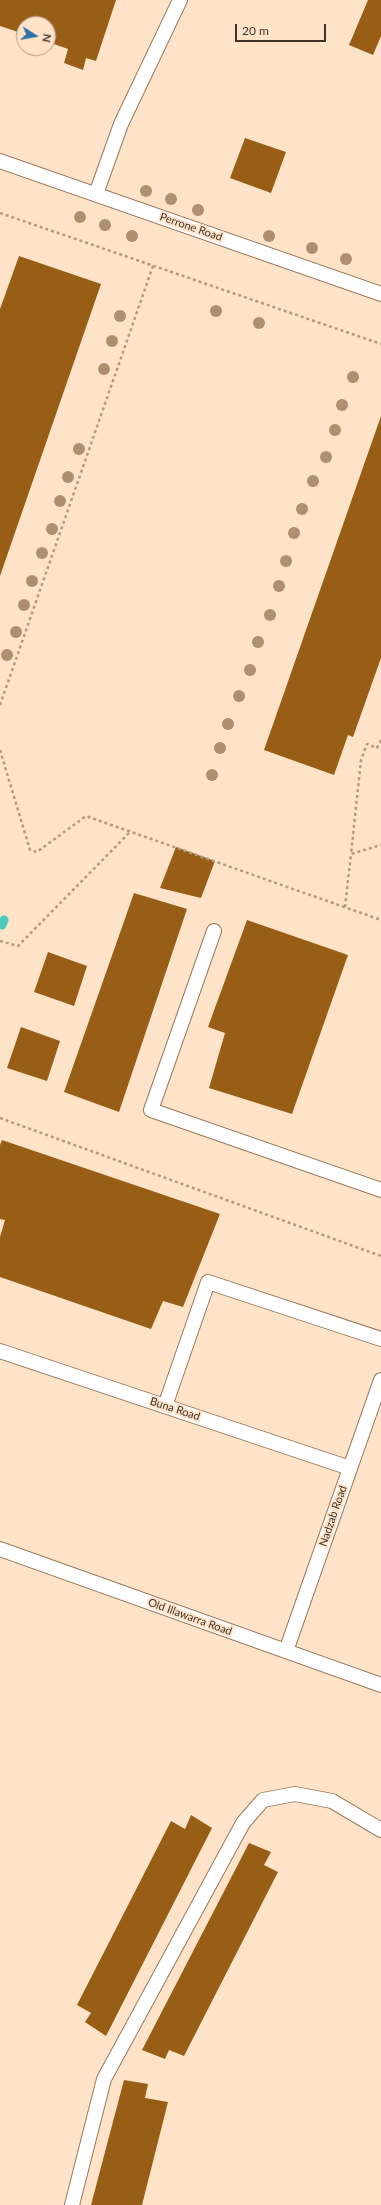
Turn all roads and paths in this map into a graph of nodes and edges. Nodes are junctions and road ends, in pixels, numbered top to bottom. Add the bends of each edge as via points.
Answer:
1 (180, 0) edge
2 (0, 161) edge
3 (96, 194) junction
4 (0, 213) edge
5 (153, 266) junction
6 (381, 294) edge
7 (381, 344) edge
8 (0, 705) edge
9 (381, 740) edge
10 (0, 750) edge
11 (131, 831) junction
12 (381, 845) edge
13 (351, 854) junction
14 (344, 907) junction
15 (381, 920) edge
16 (214, 931) dead end
17 (0, 941) edge
18 (0, 1118) edge
19 (381, 1190) edge
20 (381, 1256) edge
21 (381, 1339) edge
22 (0, 1351) edge
23 (381, 1380) edge
24 (165, 1406) junction
25 (350, 1468) junction
26 (0, 1549) edge
27 (286, 1652) junction
28 (381, 1685) edge
29 (381, 1830) edge
30 (72, 2205) edge

1 - 3 lane via 120,124
2 - 3 lane, Perrone Road
3 - 6 lane, Perrone Road
4 - 5 path
5 - 7 path
5 - 8 path
9 - 13 path via 377,748 367,744 361,760
10 - 11 path via 30,850 37,852 86,816
11 - 14 path
11 - 17 path via 18,946
12 - 13 path
13 - 14 path
14 - 15 path
16 - 19 lane via 151,1110
18 - 20 path
21 - 24 lane via 208,1282
22 - 24 lane, Buna Road
23 - 25 lane, Nadzab Road
24 - 25 lane, Buna Road
25 - 27 lane, Nadzab Road
26 - 27 lane, Old Illawarra Road
27 - 28 lane, Old Illawarra Road
29 - 30 lane via 332,1800 295,1794 263,1800 243,1823 104,2079

